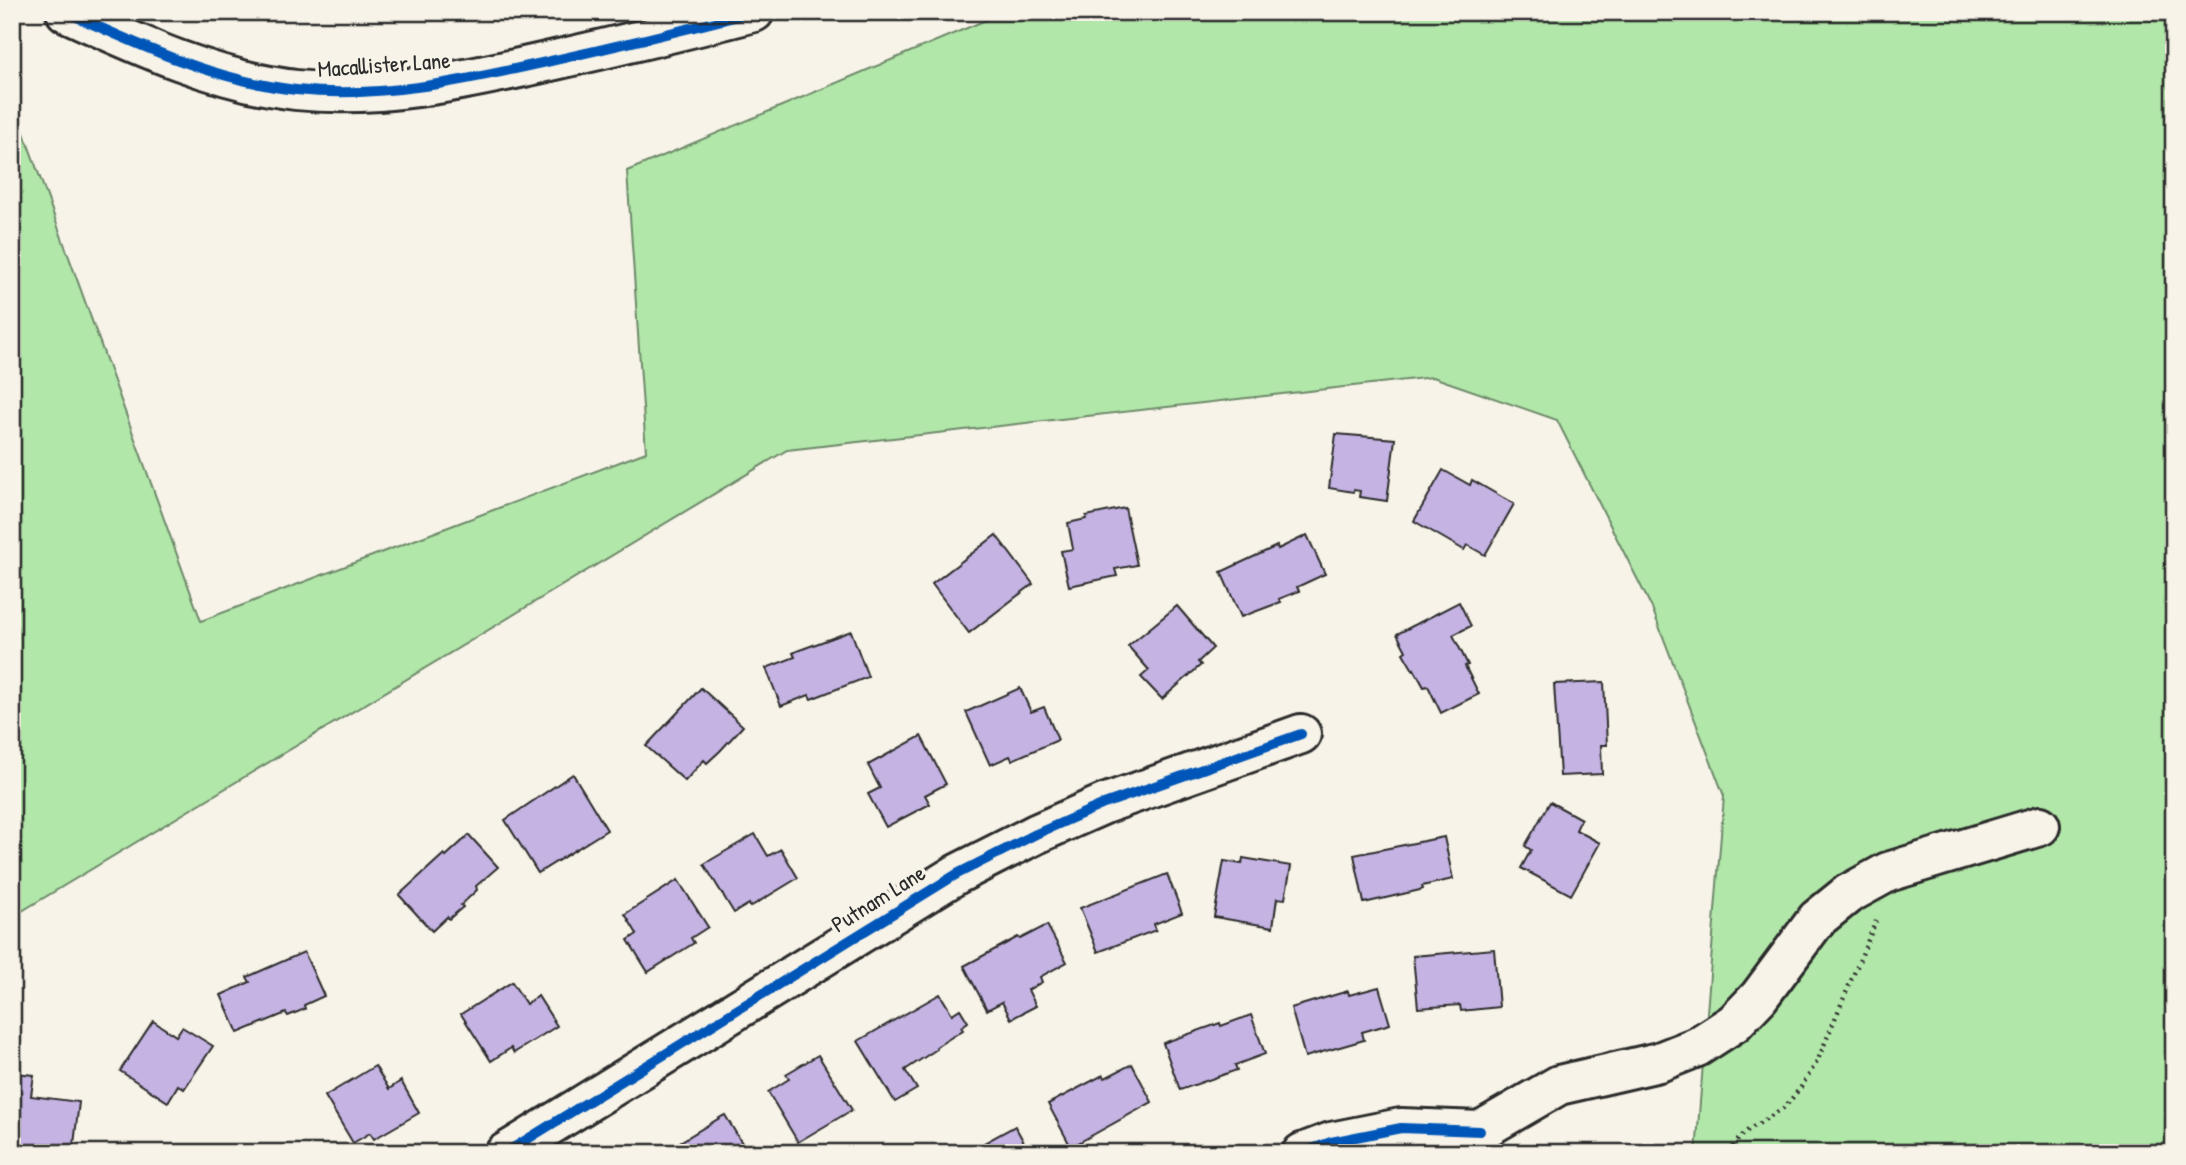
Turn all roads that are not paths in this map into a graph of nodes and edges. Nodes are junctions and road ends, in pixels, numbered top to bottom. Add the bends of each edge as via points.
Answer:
1 (66, 12) edge
2 (754, 12) edge
3 (1301, 734) dead end
4 (2040, 826) dead end
5 (505, 1153) edge
6 (1302, 1153) edge

1 - 2 street, Macallister Lane via 240,80 296,90 350,92 415,88 481,76
3 - 5 street, Putnam Lane via 1104,804 957,874
4 - 6 street via 1888,872 1848,894 1817,919 1734,1023 1697,1046 1659,1062 1559,1085 1480,1131 1401,1128 1331,1142

